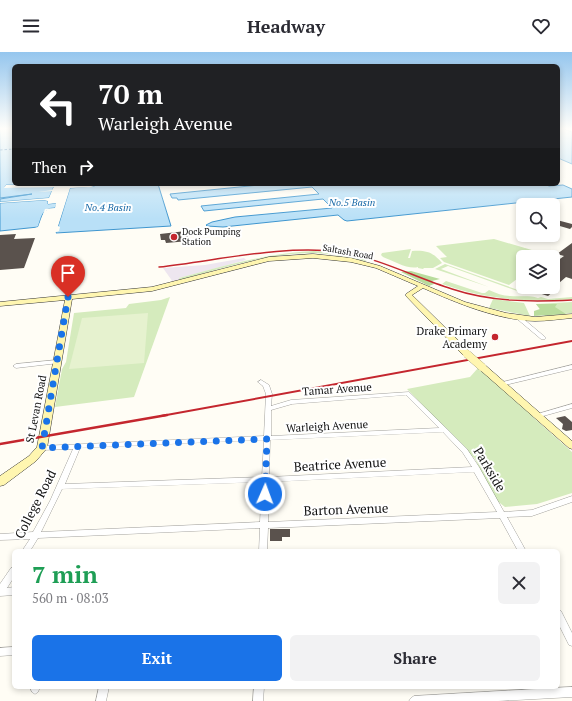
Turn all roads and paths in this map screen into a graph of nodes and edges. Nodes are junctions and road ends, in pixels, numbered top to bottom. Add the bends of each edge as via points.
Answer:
1 (423, 286) junction
2 (68, 297) junction
3 (0, 304) edge
4 (572, 316) edge
5 (518, 317) junction
6 (543, 338) dead end
7 (57, 362) junction
8 (16, 366) dead end
9 (572, 367) edge
10 (261, 382) dead end
11 (501, 384) junction
12 (407, 393) joint
13 (572, 406) edge
14 (269, 409) junction
15 (536, 416) junction
16 (444, 430) junction
17 (267, 439) junction
18 (572, 446) edge
19 (42, 448) junction
20 (77, 448) junction
21 (477, 469) junction
22 (266, 479) junction
23 (0, 482) edge
24 (60, 487) junction
25 (572, 500) edge
26 (502, 515) junction
27 (263, 525) junction
28 (36, 536) junction
29 (0, 538) edge
30 (27, 549) edge
31 (263, 549) edge
32 (521, 549) edge
33 (12, 573) edge
34 (0, 592) edge
35 (12, 592) edge
36 (560, 622) edge
37 (572, 642) edge
38 (12, 651) edge
39 (0, 652) edge
40 (104, 689) edge
41 (259, 689) edge
42 (572, 692) edge
43 (101, 701) edge
44 (258, 701) edge
45 (414, 701) edge

1 - 2 main road, Saltash Road via 390,271 363,263 323,256 298,256 269,259 156,288
1 - 5 main road, Saltash Road via 479,308
1 - 11 main road, bridge via 408,294 467,354
2 - 3 main road, Saltash Road
2 - 7 main road, St Levan Road
4 - 5 main road, Saltash Road via 544,319
5 - 6 street
7 - 8 street
7 - 19 main road, St Levan Road
9 - 11 street
10 - 14 street via 266,385 269,394
11 - 15 main road
12 - 14 street, Tamar Avenue via 298,402
12 - 16 street, Parkside
13 - 15 street
14 - 17 street
15 - 18 main road
16 - 17 street, Warleigh Avenue
16 - 21 street, Parkside via 465,451
17 - 20 street, Warleigh Avenue
17 - 22 street
19 - 20 street, Warleigh Avenue
19 - 23 main road, St Levan Road via 30,462
20 - 24 street, College Road
21 - 22 street, Beatrice Avenue
21 - 26 street, Parkside
22 - 24 street, Beatrice Avenue
22 - 27 street
24 - 28 street, College Road
25 - 26 street, Barton Avenue via 532,512
26 - 27 street, Barton Avenue
26 - 32 street, Parkside
27 - 28 street, Barton Avenue
27 - 31 street
28 - 29 street, Barton Avenue
28 - 30 street, College Road
33 - 34 street
34 - 35 street
36 - 37 street
38 - 39 street
40 - 43 street
41 - 44 street
42 - 45 street

